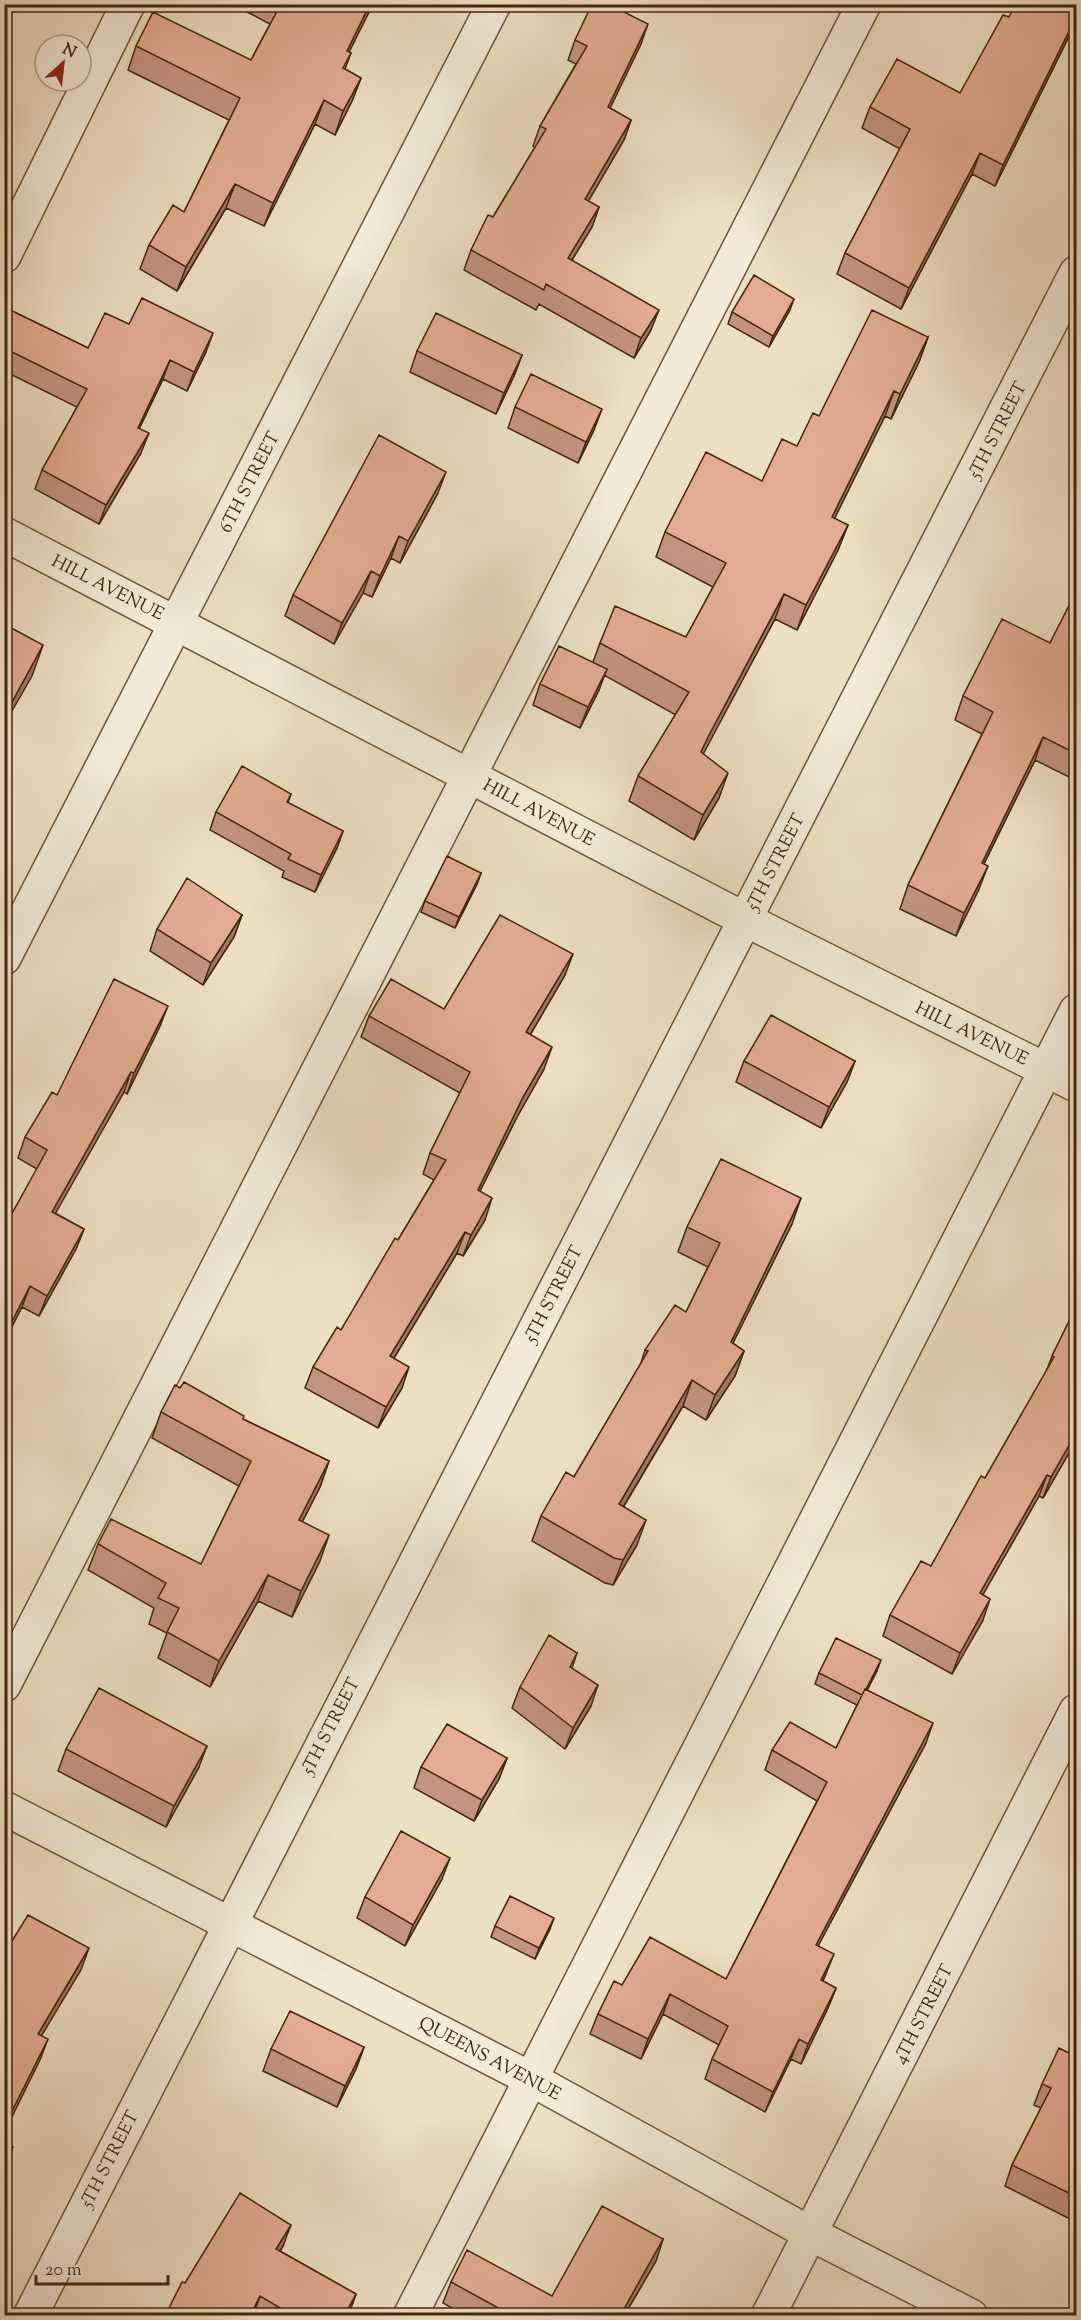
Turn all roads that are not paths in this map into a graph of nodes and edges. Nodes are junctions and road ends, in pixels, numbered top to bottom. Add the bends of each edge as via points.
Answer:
1 (128, 4) edge
2 (494, 4) edge
3 (864, 4) edge
4 (4, 256) edge
5 (1077, 273) edge
6 (4, 534) edge
7 (177, 622) junction
8 (470, 775) junction
9 (746, 920) junction
10 (4, 958) edge
11 (1077, 1011) edge
12 (1046, 1070) junction
13 (1077, 1085) edge
14 (4, 1685) edge
15 (1077, 1711) edge
16 (4, 1808) edge
17 (230, 1922) junction
18 (531, 2079) junction
19 (811, 2234) junction
20 (30, 2316) edge
21 (410, 2316) edge
22 (768, 2316) edge
23 (971, 2316) edge

1 - 4 street
2 - 7 street, 6TH STREET
3 - 8 street
5 - 9 street, 5TH STREET
6 - 7 street, HILL AVENUE
7 - 8 street, HILL AVENUE
7 - 10 street, 6TH STREET
8 - 9 street, HILL AVENUE
8 - 14 street
9 - 12 street, HILL AVENUE
9 - 17 street, 5TH STREET
11 - 12 street
12 - 13 street, HILL AVENUE
12 - 18 street
15 - 19 street, 4TH STREET
16 - 17 street, QUEENS AVENUE
17 - 18 street, QUEENS AVENUE
17 - 20 street, 5TH STREET
18 - 19 street, QUEENS AVENUE
18 - 21 street
19 - 22 street, 4TH STREET
19 - 23 street, QUEENS AVENUE

